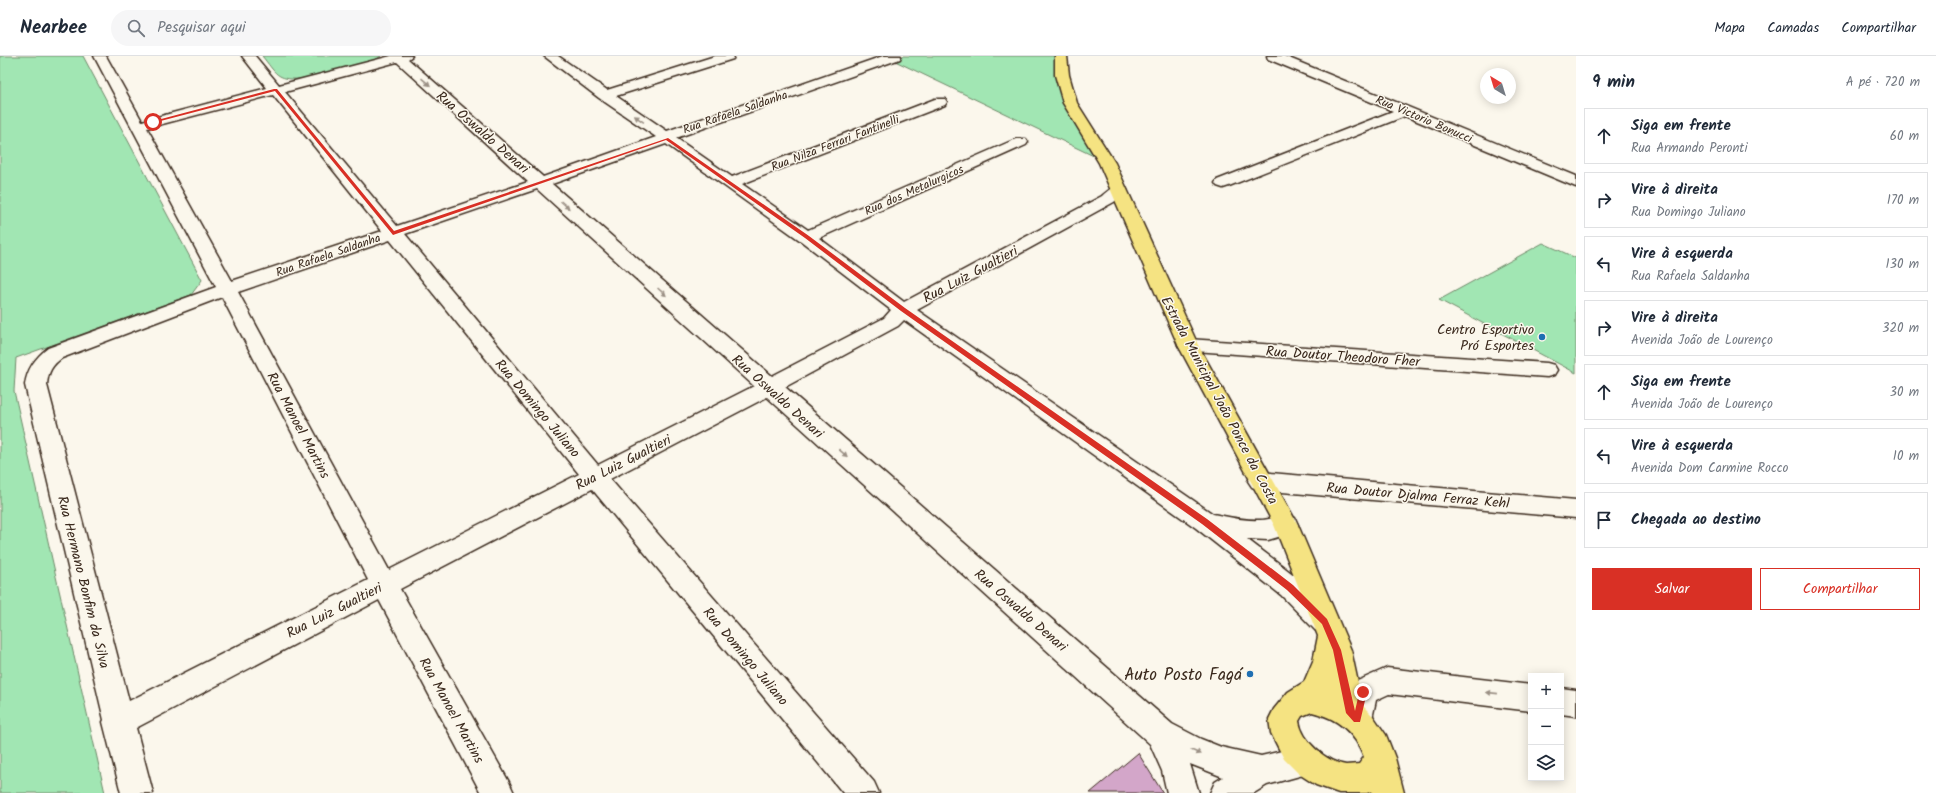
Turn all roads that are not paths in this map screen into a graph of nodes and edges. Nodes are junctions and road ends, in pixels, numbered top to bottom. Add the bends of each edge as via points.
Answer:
1 (100, 56) edge
2 (248, 56) edge
3 (728, 56) edge
4 (894, 56) edge
5 (1061, 56) edge
6 (1273, 56) edge
7 (400, 57) edge
8 (556, 57) edge
9 (276, 90) junction
10 (604, 95) junction
11 (940, 102) dead end
12 (1406, 112) junction
13 (139, 126) junction
14 (666, 139) junction
15 (1021, 142) dead end
16 (1576, 182) edge
17 (540, 183) junction
18 (730, 183) junction
19 (1223, 183) dead end
20 (1119, 190) junction
21 (393, 233) junction
22 (807, 237) junction
23 (227, 289) junction
24 (903, 310) junction
25 (1188, 345) junction
26 (38, 370) joint
27 (1547, 370) dead end
28 (769, 387) junction
29 (595, 477) junction
30 (1260, 481) junction
31 (1576, 509) edge
32 (1205, 522) junction
33 (1286, 525) junction
34 (384, 585) junction
35 (1328, 629) junction
36 (1528, 698) edge
37 (1298, 701) junction
38 (1564, 701) edge
39 (1576, 703) edge
40 (1354, 716) junction
41 (118, 722) junction
42 (1161, 734) junction
43 (1380, 758) junction
44 (1312, 768) junction
45 (1261, 771) junction
46 (137, 793) edge
47 (498, 793) edge
48 (863, 793) edge
49 (1183, 793) edge
50 (1226, 793) edge
51 (1344, 793) edge
52 (1388, 793) edge

1 - 13 street, Rua Manoel Martins
2 - 9 street, Rua Domingo Juliano
3 - 10 street
4 - 14 street, Rua Rafaela Saldanha via 675,133
5 - 20 main road, Estrada Municipal João Ponce da Costa via 1062,75 1070,103 1107,163
6 - 12 street, Rua Victorio Bonucci
7 - 9 street
7 -> 17 street, Rua Oswaldo Denari
8 - 10 street
9 - 13 street
9 - 21 street, Rua Domingo Juliano
14 -> 10 street
11 - 18 street, Rua Nilza Ferrari Fantinelli
12 - 16 street, Rua Victorio Bonucci
12 - 19 street
13 - 23 street, Rua Manoel Martins
14 - 17 street, Rua Rafaela Saldanha
14 - 18 street
15 - 22 street, Rua dos Metalurgicos
17 - 21 street, Rua Rafaela Saldanha
17 -> 28 street, Rua Oswaldo Denari
18 - 22 street
20 - 24 street, Rua Luiz Gualtieri
20 - 25 main road, Estrada Municipal João Ponce da Costa
21 - 23 street, Rua Rafaela Saldanha
21 - 29 street, Rua Domingo Juliano
22 - 24 street
23 - 26 street, Rua Rafaela Saldanha via 55,353
23 - 34 street, Rua Manoel Martins
24 - 28 street, Rua Luiz Gualtieri via 892,322
24 - 32 street
25 - 27 street, Rua Doutor Theodoro Fher
25 - 30 main road, Estrada Municipal João Ponce da Costa
26 - 41 street, Rua Hermano Bonfim da Silva via 36,386
28 - 29 street, Rua Luiz Gualtieri
28 -> 42 street, Rua Oswaldo Denari
29 - 34 street, Rua Luiz Gualtieri
29 - 48 street, Rua Domingo Juliano
30 - 31 street, Rua Doutor Djalma Ferraz Kehl
30 - 33 main road, Estrada Municipal João Ponce da Costa
32 - 33 street via 1239,530
32 - 35 street via 1290,587
33 - 35 main road, Estrada Municipal João Ponce da Costa
34 - 41 street, Rua Luiz Gualtieri
34 - 47 street, Rua Manoel Martins
35 - 37 main road via 1327,661 1315,691
35 - 40 main road, Estrada Municipal João Ponce da Costa via 1337,650
36 -> 40 street via 1387,681 1363,692
37 - 40 main road via 1312,698 1327,701
37 - 44 main road via 1288,709 1283,721 1284,732 1294,752
38 - 39 street
40 - 43 main road via 1368,730
41 - 46 street, Rua Hermano Bonfim da Silva
42 -> 45 street, Rua Oswaldo Denari via 1221,762
42 - 49 street, Rua Oswaldo Denari via 1177,770
43 - 44 main road via 1374,771 1365,779 1358,781 1343,782
43 - 52 main road
44 - 45 street
44 - 51 main road
45 - 50 street

